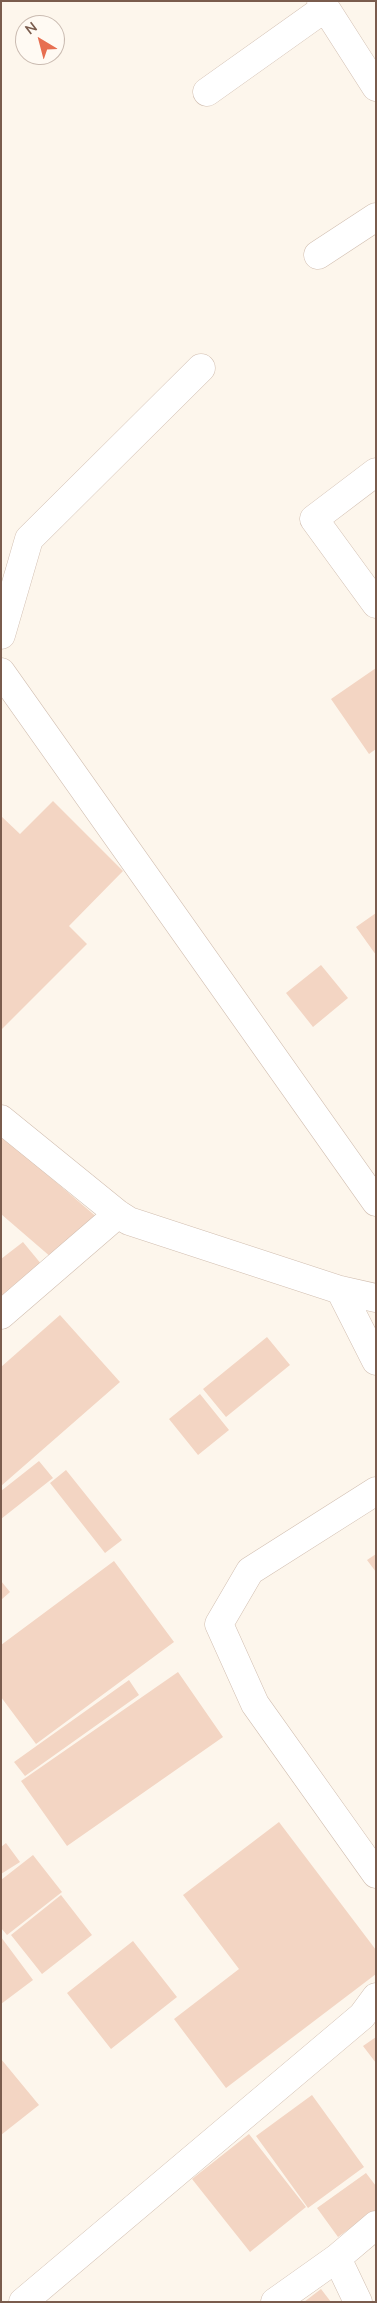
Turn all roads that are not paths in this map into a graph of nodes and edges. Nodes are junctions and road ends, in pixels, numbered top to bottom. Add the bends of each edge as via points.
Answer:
1 (323, 5) edge
2 (376, 87) edge
3 (207, 92) dead end
4 (376, 217) edge
5 (318, 255) dead end
6 (201, 368) dead end
7 (376, 472) edge
8 (376, 604) edge
9 (1, 635) edge
10 (1, 672) edge
11 (1, 1119) edge
12 (376, 1202) edge
13 (118, 1214) junction
14 (340, 1290) junction
15 (376, 1298) edge
16 (1, 1315) edge
17 (376, 1361) edge
18 (376, 1491) edge
19 (376, 1874) edge
20 (376, 1997) edge
21 (376, 2225) edge
22 (337, 2258) junction
23 (23, 2302) edge
24 (275, 2302) edge
25 (358, 2302) edge

1 - 2 street
1 - 3 street
4 - 5 street
6 - 9 street via 28,539
7 - 8 street via 314,519
10 - 12 street
11 - 13 street
13 - 14 street via 129,1221
13 - 16 street
14 - 15 street
14 - 17 street
18 - 19 street via 250,1571 219,1624 255,1704
20 - 23 street via 362,2016
21 - 22 street
22 - 24 street
22 - 25 street

